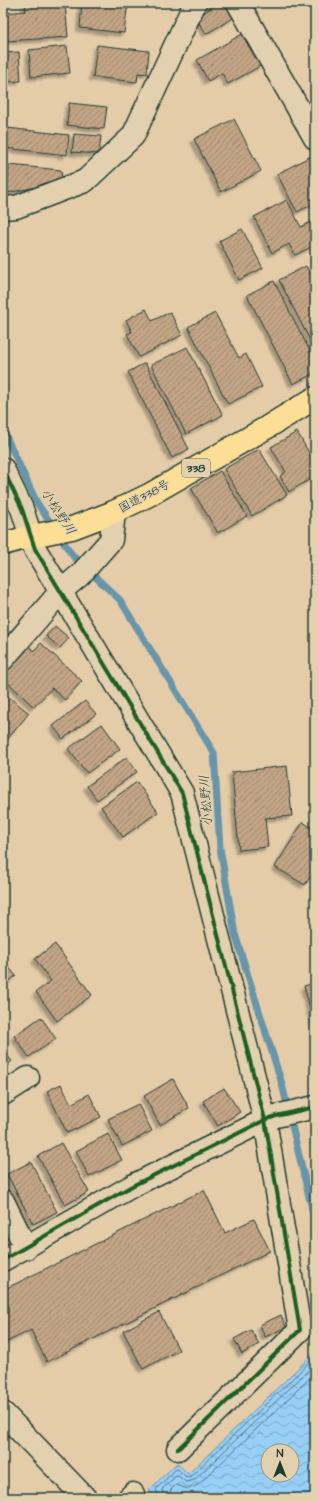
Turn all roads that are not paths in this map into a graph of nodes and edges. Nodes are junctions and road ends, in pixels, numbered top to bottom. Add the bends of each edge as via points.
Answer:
1 (195, 3) edge
2 (238, 3) edge
3 (315, 138) edge
4 (3, 208) edge
5 (315, 398) edge
6 (3, 469) edge
7 (114, 512) junction
8 (37, 535) junction
9 (3, 544) edge
10 (61, 591) junction
11 (3, 659) edge
12 (28, 1078) dead end
13 (3, 1094) edge
14 (308, 1108) edge
15 (270, 1118) junction
16 (3, 1201) edge
17 (26, 1248) junction
18 (3, 1260) edge
19 (3, 1413) edge
20 (178, 1449) dead end
21 (85, 1498) edge

1 - 4 street via 133,136 85,181 16,207
2 - 3 street
5 - 7 highway, 国道338号 / 338 via 163,487
6 - 8 street
7 - 8 highway, 国道338号 / 338 via 72,528
7 - 10 street via 111,540 80,575
8 - 9 highway, 国道338号 / 338
8 - 10 street via 36,549
10 - 11 street
10 - 15 street via 182,793
12 - 13 street
14 - 15 street
15 - 17 street via 132,1186
15 - 20 street via 300,1330
16 - 17 street
17 - 18 street
19 - 21 street

